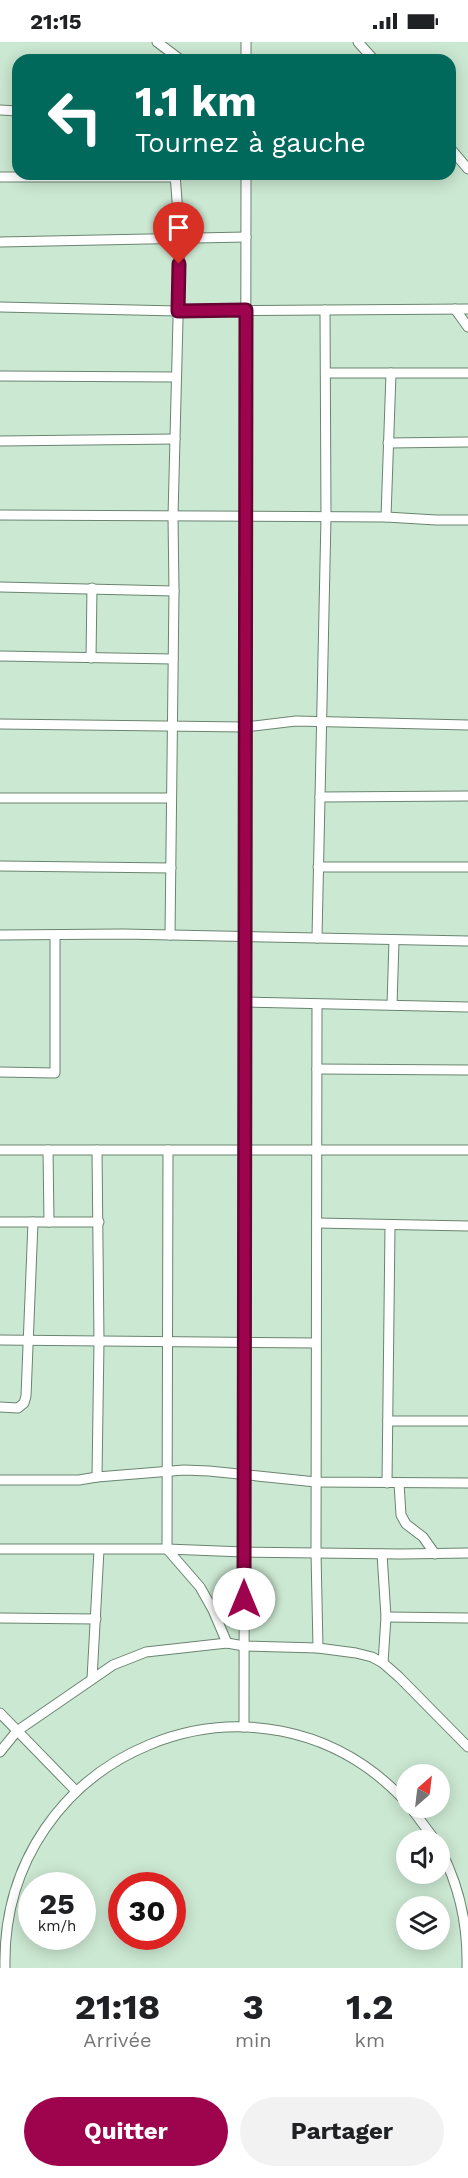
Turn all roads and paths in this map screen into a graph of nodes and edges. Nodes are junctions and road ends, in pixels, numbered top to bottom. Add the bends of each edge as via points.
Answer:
1 (157, 42) edge
2 (358, 42) edge
3 (174, 54) edge
4 (369, 54) edge
5 (456, 155) edge
6 (468, 169) edge
7 (175, 180) edge
8 (246, 180) edge
9 (246, 237) junction
10 (180, 240) junction
11 (0, 242) edge
12 (0, 307) edge
13 (455, 309) junction
14 (468, 309) edge
15 (246, 310) junction
16 (325, 310) junction
17 (178, 311) junction
18 (468, 327) edge
19 (326, 373) junction
20 (391, 373) junction
21 (468, 373) edge
22 (0, 376) edge
23 (176, 377) junction
24 (175, 439) junction
25 (0, 441) edge
26 (468, 442) edge
27 (388, 443) junction
28 (0, 515) edge
29 (172, 517) junction
30 (326, 517) junction
31 (386, 517) junction
32 (246, 518) junction
33 (468, 520) edge
34 (0, 587) edge
35 (92, 588) junction
36 (174, 591) junction
37 (0, 656) edge
38 (91, 658) junction
39 (173, 659) junction
40 (321, 721) junction
41 (0, 724) edge
42 (468, 725) edge
43 (172, 726) junction
44 (245, 727) junction
45 (320, 796) junction
46 (468, 796) edge
47 (0, 798) edge
48 (171, 798) junction
49 (0, 866) edge
50 (318, 867) junction
51 (468, 867) edge
52 (171, 868) junction
53 (55, 934) junction
54 (0, 935) edge
55 (170, 935) junction
56 (245, 936) junction
57 (317, 938) junction
58 (394, 941) junction
59 (468, 941) edge
60 (245, 1002) junction
61 (317, 1004) junction
62 (393, 1005) junction
63 (468, 1007) edge
64 (317, 1069) junction
65 (468, 1070) edge
66 (0, 1072) edge
67 (0, 1149) edge
68 (48, 1150) junction
69 (97, 1150) junction
70 (168, 1150) junction
71 (245, 1150) junction
72 (317, 1150) junction
73 (468, 1150) edge
74 (0, 1222) edge
75 (33, 1222) junction
76 (49, 1222) junction
77 (99, 1222) junction
78 (317, 1223) junction
79 (390, 1226) junction
80 (468, 1226) edge
81 (0, 1340) edge
82 (28, 1341) junction
83 (99, 1341) junction
84 (168, 1341) junction
85 (244, 1342) junction
86 (315, 1343) junction
87 (0, 1407) edge
88 (387, 1421) junction
89 (468, 1421) edge
90 (169, 1471) junction
91 (243, 1474) junction
92 (97, 1477) junction
93 (0, 1480) edge
94 (316, 1482) junction
95 (387, 1483) junction
96 (399, 1483) junction
97 (468, 1483) edge
98 (0, 1549) edge
99 (168, 1549) junction
100 (99, 1550) junction
101 (244, 1552) junction
102 (316, 1553) junction
103 (468, 1553) edge
104 (382, 1554) junction
105 (435, 1554) junction
106 (386, 1617) junction
107 (0, 1618) edge
108 (468, 1618) edge
109 (96, 1619) junction
110 (227, 1643) junction
111 (244, 1646) junction
112 (318, 1647) junction
113 (383, 1663) junction
114 (92, 1679) junction
115 (2, 1716) edge
116 (244, 1727) junction
117 (17, 1731) junction
118 (468, 1747) edge
119 (0, 1752) edge
120 (74, 1789) junction
121 (396, 1791) edge
122 (450, 1871) edge
123 (468, 1956) edge
124 (4, 1966) edge
125 (467, 1968) edge

1 - 3 street
2 - 4 street
5 - 6 street
7 - 10 street
8 - 9 street
9 - 10 street
9 - 15 street
10 - 11 street
10 - 17 street
12 - 17 street
13 - 14 street
13 - 16 street
13 - 18 street
15 - 16 street
15 - 17 street
15 - 32 street
16 - 19 street
17 - 23 street
19 - 20 street
19 - 30 street
20 - 21 street
20 - 27 street
22 - 23 street
23 - 24 street
24 - 25 street
24 - 29 street
26 - 27 street
27 - 31 street
28 - 29 street
29 - 32 street
29 - 36 street
30 - 31 street
30 - 32 street
30 - 40 street
31 - 33 street
32 - 44 street
34 - 35 street
35 - 36 street
35 - 38 street
36 - 39 street
37 - 38 street
38 - 39 street
39 - 43 street
40 - 42 street
40 - 44 street
40 - 45 street
41 - 43 street
43 - 44 street
43 - 48 street
44 - 56 street
45 - 46 street
45 - 50 street
47 - 48 street
48 - 52 street
49 - 52 street
50 - 51 street
50 - 57 street
52 - 55 street
53 - 54 street
53 - 55 street
53 - 66 street via 55,1073
55 - 56 street
56 - 57 street
56 - 60 street
57 - 58 street
58 - 59 street
58 - 62 street
60 - 61 street
60 - 71 street
61 - 62 street
61 - 64 street
62 - 63 street
64 - 65 street
64 - 72 street
67 - 68 street
68 - 69 street
68 - 76 street
69 - 70 street
69 - 77 street
70 - 71 street
70 - 84 street
71 - 72 street
71 - 85 street
72 - 73 street
72 - 78 street
74 - 75 street
75 - 76 street
75 - 82 street
76 - 77 street
77 - 83 street
78 - 79 street
78 - 86 street
79 - 80 street
79 - 88 street
81 - 82 street
82 - 83 street
82 - 87 street via 24,1403 18,1408
83 - 84 street
83 - 92 street
84 - 85 street
84 - 90 street
85 - 86 street
85 - 91 street
86 - 94 street
88 - 89 street
88 - 95 street
90 - 91 street
90 - 92 street
90 - 99 street
91 - 94 street
91 - 101 street
92 - 93 street
94 - 95 street
94 - 102 street
95 - 96 street
96 - 97 street
96 - 105 street via 401,1515
98 - 100 street
99 - 100 street
99 - 101 street
99 - 110 street via 200,1587
100 - 109 street
101 - 102 street
101 - 111 street
102 - 104 street
102 - 112 street
103 - 105 street
104 - 105 street
104 - 106 street
106 - 108 street
106 - 113 street
107 - 109 street
109 - 114 street
110 - 111 street
110 - 114 street via 146,1652 113,1665
111 - 112 street
111 - 116 street
112 - 113 street via 356,1653
113 - 118 street
114 - 117 street
115 - 117 street
116 - 120 street via 179,1733 149,1743 121,1756
116 - 121 street via 297,1735 335,1749 356,1759
117 - 119 street
117 - 120 street
120 - 124 street via 51,1817 21,1872 11,1902
122 - 123 street via 457,1887
123 - 125 street

